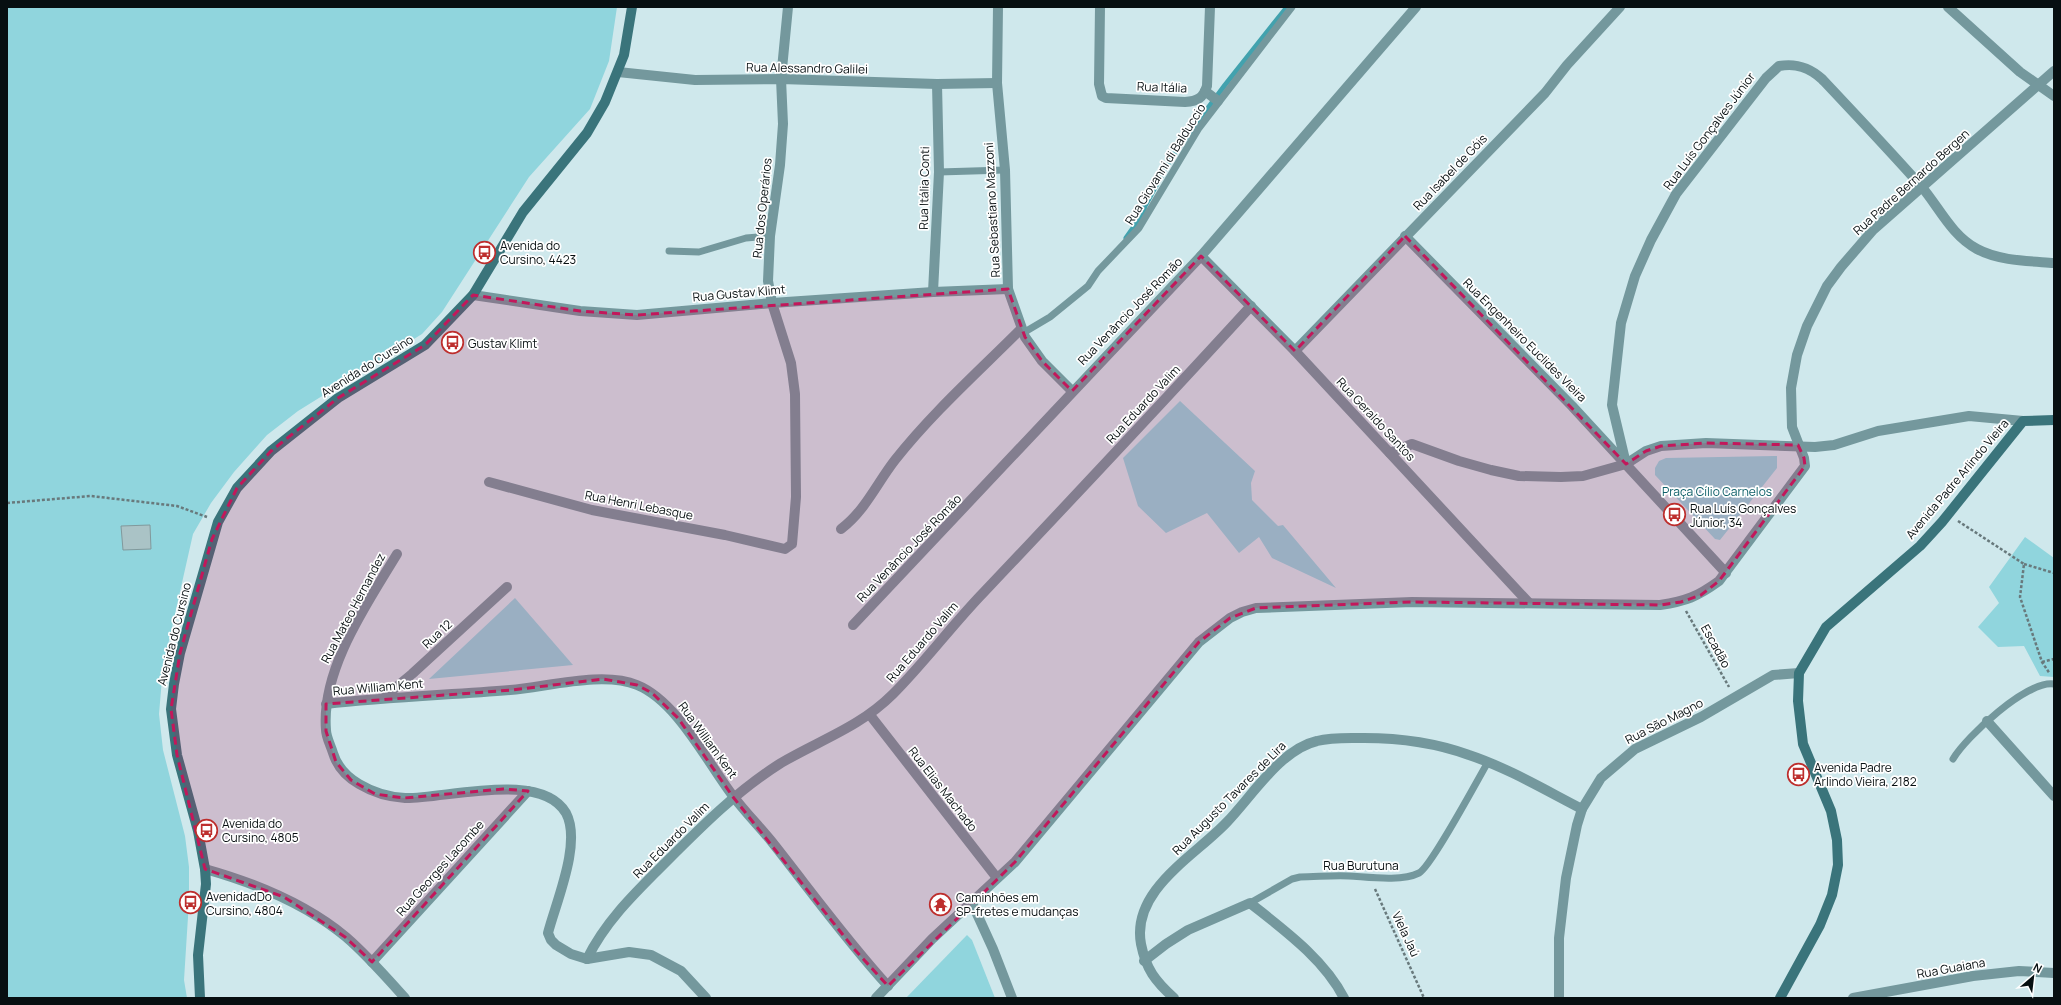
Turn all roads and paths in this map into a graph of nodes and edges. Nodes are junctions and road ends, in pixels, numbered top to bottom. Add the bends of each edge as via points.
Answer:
1 (632, 7) edge
2 (788, 7) edge
3 (998, 7) edge
4 (1100, 7) edge
5 (1210, 7) edge
6 (1292, 7) edge
7 (1416, 7) edge
8 (1620, 7) edge
9 (1948, 7) edge
10 (2054, 71) edge
11 (618, 72) junction
12 (781, 79) junction
13 (997, 83) junction
14 (937, 84) junction
15 (2038, 86) junction
16 (1206, 91) junction
17 (2054, 96) edge
18 (1218, 101) junction
19 (1005, 170) junction
20 (939, 172) junction
21 (1922, 187) junction
22 (770, 236) junction
23 (1405, 236) junction
24 (669, 251) dead end
25 (1200, 256) junction
26 (2054, 263) edge
27 (1008, 289) junction
28 (933, 292) junction
29 (473, 295) junction
30 (772, 303) junction
31 (1252, 306) junction
32 (1022, 331) junction
33 (1295, 351) junction
34 (1072, 391) junction
35 (2054, 420) edge
36 (2023, 422) junction
37 (1798, 445) junction
38 (1390, 453) junction
39 (1626, 464) junction
40 (489, 482) dead end
41 (7, 503) edge
42 (202, 514) dead end
43 (1947, 515) junction
44 (841, 529) dead end
45 (785, 549) joint
46 (397, 554) dead end
47 (2024, 564) junction
48 (1726, 573) junction
49 (2054, 573) edge
50 (507, 586) dead end
51 (1681, 602) junction
52 (1529, 603) junction
53 (853, 625) dead end
54 (2054, 660) edge
55 (1799, 673) junction
56 (2054, 684) edge
57 (384, 698) junction
58 (1735, 698) junction
59 (326, 704) junction
60 (870, 715) junction
61 (1987, 721) junction
62 (1953, 759) dead end
63 (1488, 762) junction
64 (528, 791) junction
65 (2054, 796) edge
66 (733, 797) junction
67 (1582, 809) junction
68 (204, 869) junction
69 (997, 878) junction
70 (1370, 878) junction
71 (972, 903) junction
72 (1250, 903) junction
73 (587, 959) junction
74 (1144, 961) junction
75 (372, 962) junction
76 (2054, 973) edge
77 (888, 986) junction
78 (200, 998) edge
79 (405, 998) edge
80 (706, 998) edge
81 (876, 998) edge
82 (1012, 998) edge
83 (1174, 998) edge
84 (1344, 998) edge
85 (1424, 998) edge
86 (1559, 998) edge
87 (1780, 998) edge
88 (1853, 998) edge

1 - 11 main road, Avenida do Cursino via 624,55
2 - 12 street, Rua dos Operários
3 - 13 street, Rua Sebastiano Mazzoni
4 - 16 street, Rua Itália via 1099,84 1102,96 1194,102
5 - 16 street
6 - 18 lane, Rua Giovanni di Balduccio
7 - 25 street, Rua Venâncio José Romão
8 - 23 street, Rua Isabel de Góis via 1545,93
9 - 15 street
10 - 15 street, Rua Padre Bernardo Bergen
11 - 12 street, Rua Alessandro Galilei via 695,80
11 - 29 main road, Avenida do Cursino via 605,102 587,133 522,212
12 - 14 street, Rua Alessandro Galilei
12 - 22 street, Rua dos Operários via 783,124
13 - 14 street, Rua Alessandro Galilei
13 - 19 street, Rua Sebastiano Mazzoni
14 - 20 street, Rua Itália Conti
15 - 17 street
15 - 21 street, Rua Padre Bernardo Bergen
16 - 18 street
18 - 32 lane, Rua Giovanni di Balduccio via 1176,163 1139,228 1098,271 1088,286 1050,317
19 - 20 lane
19 - 27 street, Rua Sebastiano Mazzoni
20 - 28 street, Rua Itália Conti
21 - 26 street via 1950,225 1976,248 1999,257
21 - 37 street, Rua Padre Bernardo Bergen via 1873,230 1827,286 1816,306 1797,355 1791,388 1792,427
21 - 39 street, Rua Luís Gonçalves Júnior via 1815,72 1798,65 1779,66 1766,78 1676,194 1635,276 1621,323 1612,404
22 - 24 lane via 746,238 699,252
22 - 30 street, Rua dos Operários via 768,281
23 - 33 street, Rua Isabel de Góis
23 - 39 street, Rua Engenheiro Euclides Vieira via 1567,400
25 - 31 street, Rua Geraldo Santos
25 - 34 street, Rua Venâncio José Romão
27 - 28 street, Rua Gustav Klimt
27 - 32 street, Rua Sebastiano Mazzoni
28 - 30 street, Rua Gustav Klimt
29 - 30 street, Rua Gustav Klimt via 637,315
29 - 68 main road, Avenida do Cursino via 425,345 338,398 271,450 237,488 218,522 180,653 171,709 177,755 198,830
30 - 45 street, Rua dos Operários via 791,363 795,394 796,496 792,544
31 - 33 street, Rua Geraldo Santos
31 - 60 street, Rua Eduardo Valim via 982,594 894,694
32 - 34 street, Rua Sebastiano Mazzoni via 1042,361
32 - 44 street via 914,438 894,461 852,520
33 - 38 street, Rua Geraldo Santos
34 - 53 street, Rua Venâncio José Romão
35 - 36 main road, Avenida Padre Arlindo Vieira
36 - 37 street via 1970,416 1878,431 1834,445
36 - 43 main road, Avenida Padre Arlindo Vieira
37 - 39 street via 1661,446 1646,450
37 - 48 street, Rua Padre Bernardo Bergen via 1806,466
38 - 39 street via 1412,444 1491,470 1539,477 1583,476
38 - 52 street, Rua Geraldo Santos
39 - 48 street, Rua Luís Gonçalves Júnior
40 - 45 street, Rua Henri Lebasque via 592,510
41 - 42 path via 91,496 177,506
43 - 47 path
43 - 55 main road, Avenida Padre Arlindo Vieira via 1920,546 1826,627
46 - 59 street, Rua Mateo Hernandez via 338,661 331,678
47 - 49 path
47 - 54 path via 2020,597 2042,662
48 - 51 street via 1701,595
50 - 57 street, Rua 12
51 - 52 street via 1660,605
51 - 58 path, Escadão
52 - 69 street via 1412,602 1304,605 1256,608 1242,612 1199,642 1042,832
55 - 58 street, Rua São Magno via 1773,675
55 - 87 main road, Avenida Padre Arlindo Vieira via 1798,701 1803,744 1832,811 1838,865 1832,895 1820,925
56 - 61 lane via 2038,688 2015,699
57 - 59 street, Rua William Kent
57 - 66 street, Rua William Kent via 512,690 603,679 625,681 652,692 668,707
58 - 67 street, Rua São Magno via 1635,749 1601,778
59 - 64 street, Rua Mateo Hernandez via 326,731 336,762 350,780 375,794 404,798 503,789
60 - 66 street, Rua Eduardo Valim via 784,762
60 - 69 street, Rua Elias Machado
61 - 62 lane
61 - 65 street
63 - 67 street, Rua Augusto Tavares de Lira
63 - 70 lane, Rua Burutuna via 1426,868 1414,875
63 - 74 street, Rua Augusto Tavares de Lira via 1450,750 1382,738 1334,738 1304,745 1290,754 1226,823 1173,872 1146,902 1140,920
64 - 73 street, Rua Mateo Hernandez via 546,797 558,805 565,812 571,825 570,850 548,933 556,945 571,954
64 - 75 street, Rua Georges Lacombe
66 - 73 street, Rua Eduardo Valim via 613,918 597,938
66 - 77 street, Rua William Kent via 771,841 855,950
67 - 86 street, Rua São Magno via 1566,878 1560,930
68 - 75 street via 284,897 345,937
68 - 78 main road, Avenida do Cursino via 206,884 198,955
69 - 71 street
70 - 72 lane, Rua Burutuna via 1300,877
70 - 85 path, Viela Jaú
71 - 77 street via 932,939
71 - 82 street
72 - 74 street via 1188,930
72 - 84 street via 1320,965 1334,980
73 - 80 street, Rua Mateo Hernandez via 629,952 651,955 681,971
74 - 83 street via 1158,983
75 - 79 street
76 - 88 street, Rua Guaiana via 2019,971 1973,976
77 - 81 street

